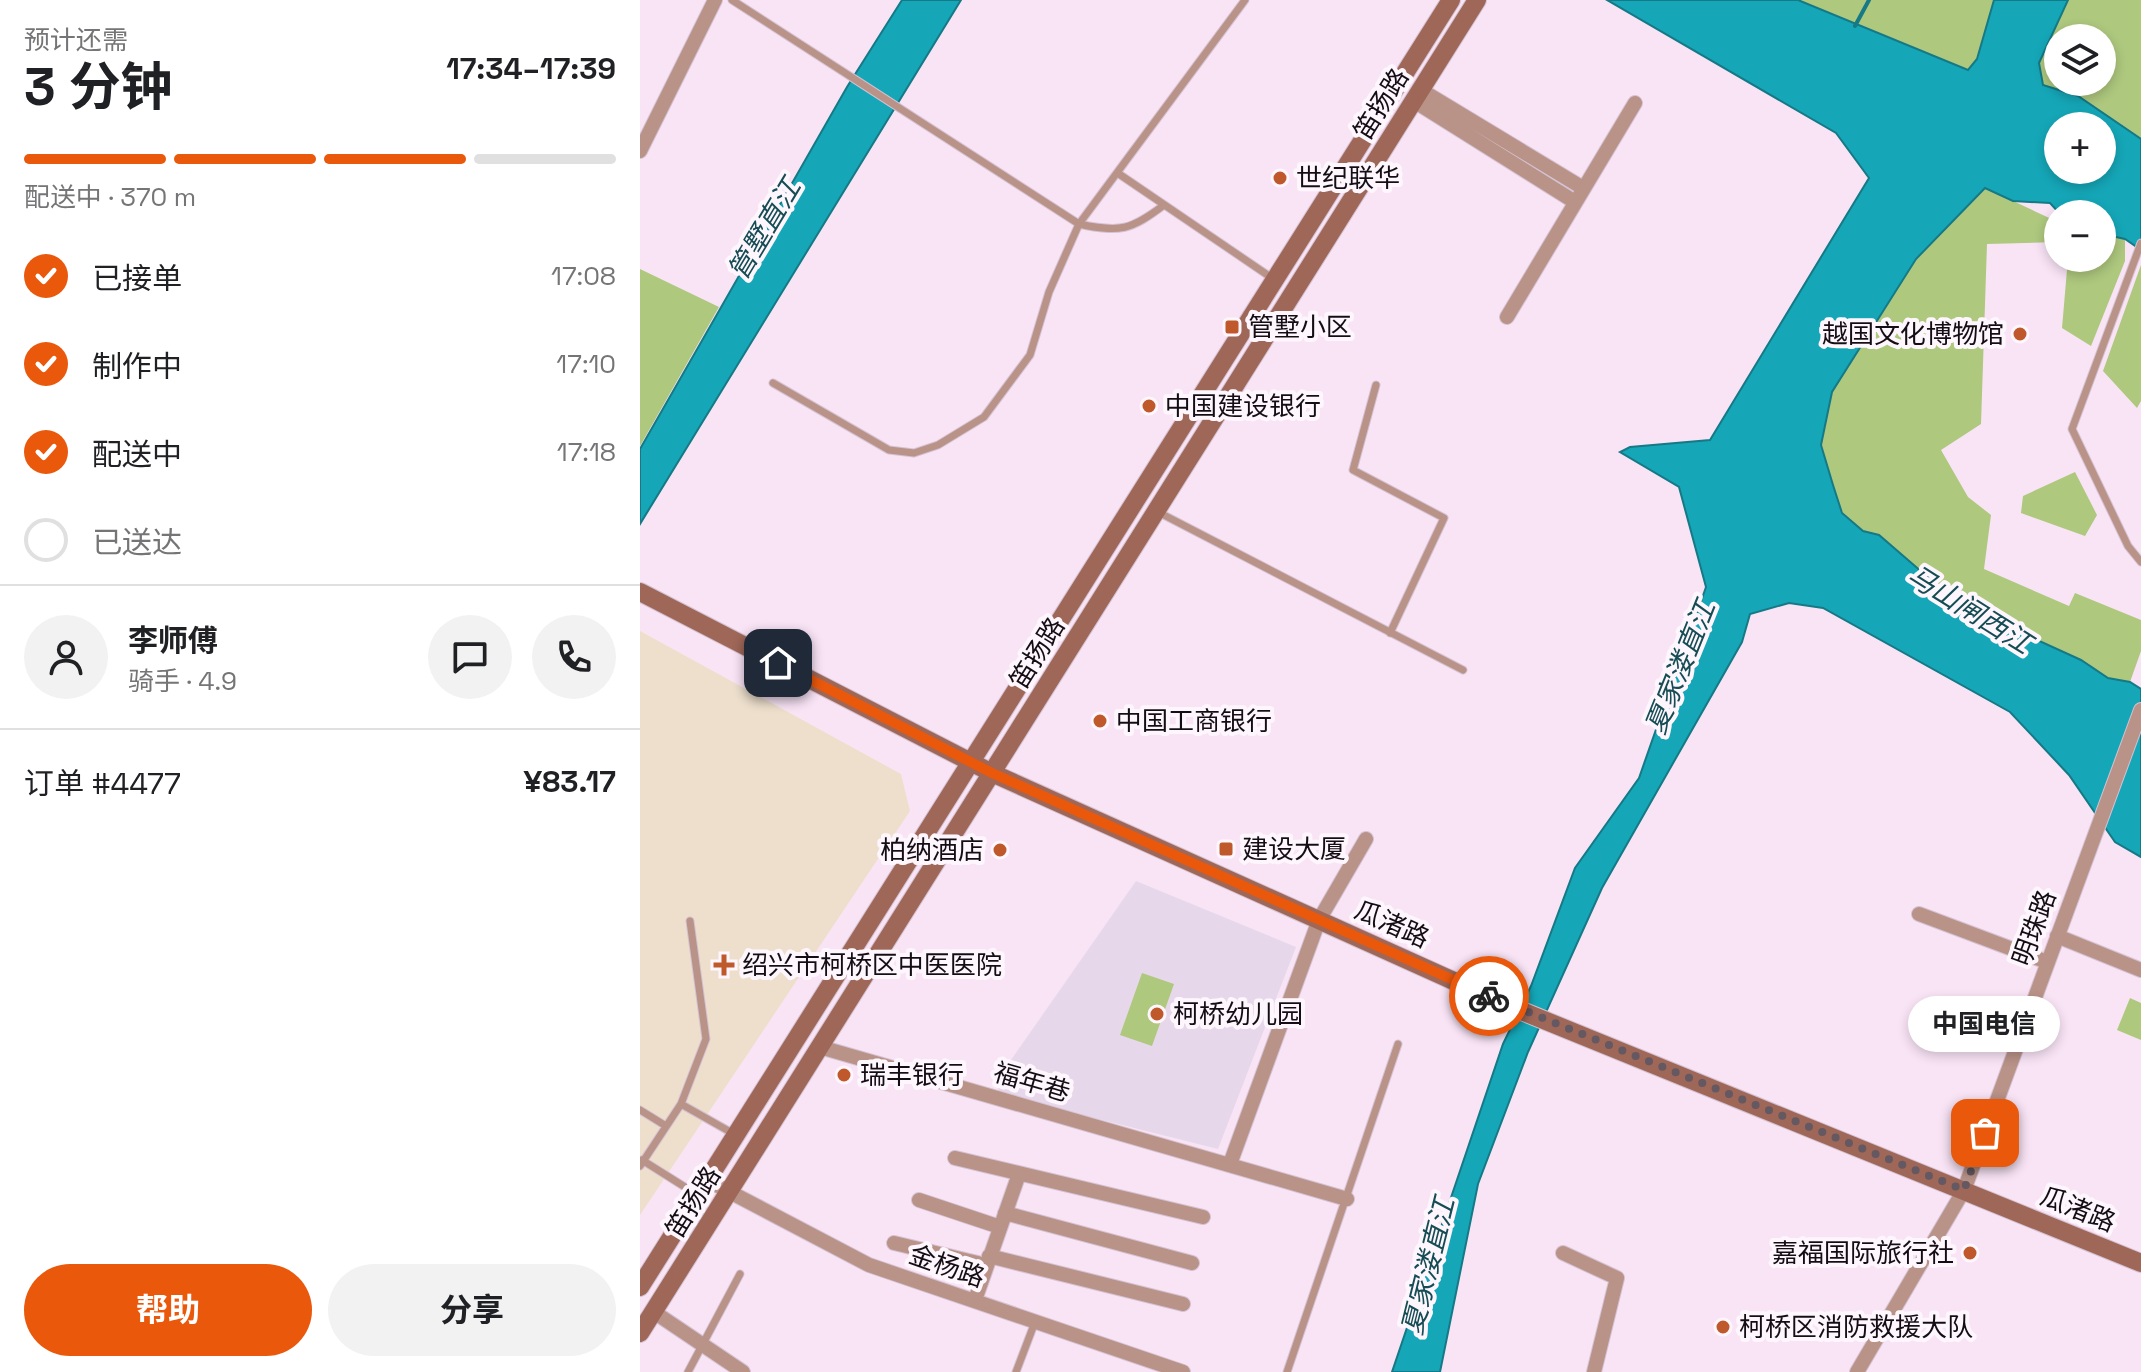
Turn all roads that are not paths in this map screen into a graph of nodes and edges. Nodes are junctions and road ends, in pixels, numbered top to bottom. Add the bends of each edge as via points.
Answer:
1 (715, 0) edge
2 (732, 0) edge
3 (1245, 0) edge
4 (1451, 0) edge
5 (1477, 0) edge
6 (1417, 95) junction
7 (1635, 103) dead end
8 (640, 151) edge
9 (1119, 174) junction
10 (1579, 195) junction
11 (1164, 205) junction
12 (1079, 224) junction
13 (2141, 243) edge
14 (1275, 280) junction
15 (1507, 317) dead end
16 (773, 383) dead end
17 (1376, 385) dead end
18 (1156, 511) junction
19 (2141, 562) edge
20 (640, 592) edge
21 (1390, 633) junction
22 (1463, 670) dead end
23 (2141, 710) edge
24 (971, 763) junction
25 (992, 773) junction
26 (1366, 839) dead end
27 (1919, 914) dead end
28 (1319, 920) junction
29 (690, 921) dead end
30 (2057, 936) junction
31 (2047, 962) junction
32 (2141, 970) edge
33 (1398, 1044) dead end
34 (820, 1047) junction
35 (681, 1104) junction
36 (640, 1110) edge
37 (666, 1126) junction
38 (736, 1135) junction
39 (955, 1158) dead end
40 (641, 1162) edge
41 (1230, 1164) junction
42 (1019, 1174) junction
43 (702, 1188) junction
44 (1964, 1190) junction
45 (729, 1194) junction
46 (1347, 1199) junction
47 (919, 1200) dead end
48 (1203, 1217) dead end
49 (1002, 1220) junction
50 (894, 1243) dead end
51 (1563, 1253) dead end
52 (988, 1260) junction
53 (1192, 1263) dead end
54 (2141, 1263) edge
55 (740, 1274) dead end
56 (640, 1287) edge
57 (975, 1300) junction
58 (1183, 1304) dead end
59 (654, 1312) junction
60 (1035, 1321) junction
61 (640, 1333) edge
62 (702, 1346) junction
63 (688, 1372) edge
64 (743, 1372) edge
65 (1016, 1372) edge
66 (1183, 1372) edge
67 (1287, 1372) edge
68 (1594, 1372) edge
69 (1857, 1372) edge

1 - 8 street
2 - 12 lane
3 - 9 lane
4 - 14 street, 笛扬路
5 - 6 street, 笛扬路
6 - 10 street
6 - 18 street, 笛扬路
7 - 10 street
9 - 11 lane
9 - 12 lane
10 - 15 street
11 - 12 lane via 1137,226 1110,231
11 - 14 lane
12 - 16 lane via 1049,292 1030,355 984,417 938,445 914,453 889,450
13 - 19 lane via 2072,429 2128,546
14 - 24 street, 笛扬路
17 - 21 lane via 1353,470 1444,518
18 - 21 lane
18 - 25 street, 笛扬路
20 - 24 street, 瓜渚路
21 - 22 lane
23 - 30 street, 明珠路
24 - 25 street, 瓜渚路
24 - 38 street, 笛扬路
25 - 28 street, 瓜渚路
25 - 34 street, 笛扬路
26 - 28 street
27 - 31 street
28 - 41 street
28 - 44 street, 瓜渚路 via 1507,1005
29 - 35 lane via 706,1039
30 - 31 street, 明珠路
30 - 32 street
31 - 44 street, 明珠路
33 - 46 lane
34 - 41 street, 福年巷
34 - 45 street, 笛扬路
35 - 37 lane
35 - 38 lane
36 - 37 lane
37 - 40 lane
38 - 43 street, 笛扬路
39 - 42 street
40 - 43 lane
41 - 46 street, 福年巷
42 - 48 street
42 - 49 street
43 - 45 street, 金杨路
43 - 56 street, 笛扬路
44 - 54 street, 瓜渚路
44 - 69 street, 明珠路
45 - 57 street, 金杨路 via 869,1265
45 - 59 street, 笛扬路
46 - 67 lane
47 - 49 street
49 - 52 street
49 - 53 street
50 - 52 street
51 - 68 street via 1617,1278
52 - 57 street
52 - 58 street
55 - 62 lane
57 - 60 street, 金杨路
59 - 61 street, 笛扬路
59 - 62 street
60 - 65 lane
60 - 66 street, 金杨路
62 - 63 lane
62 - 64 street

